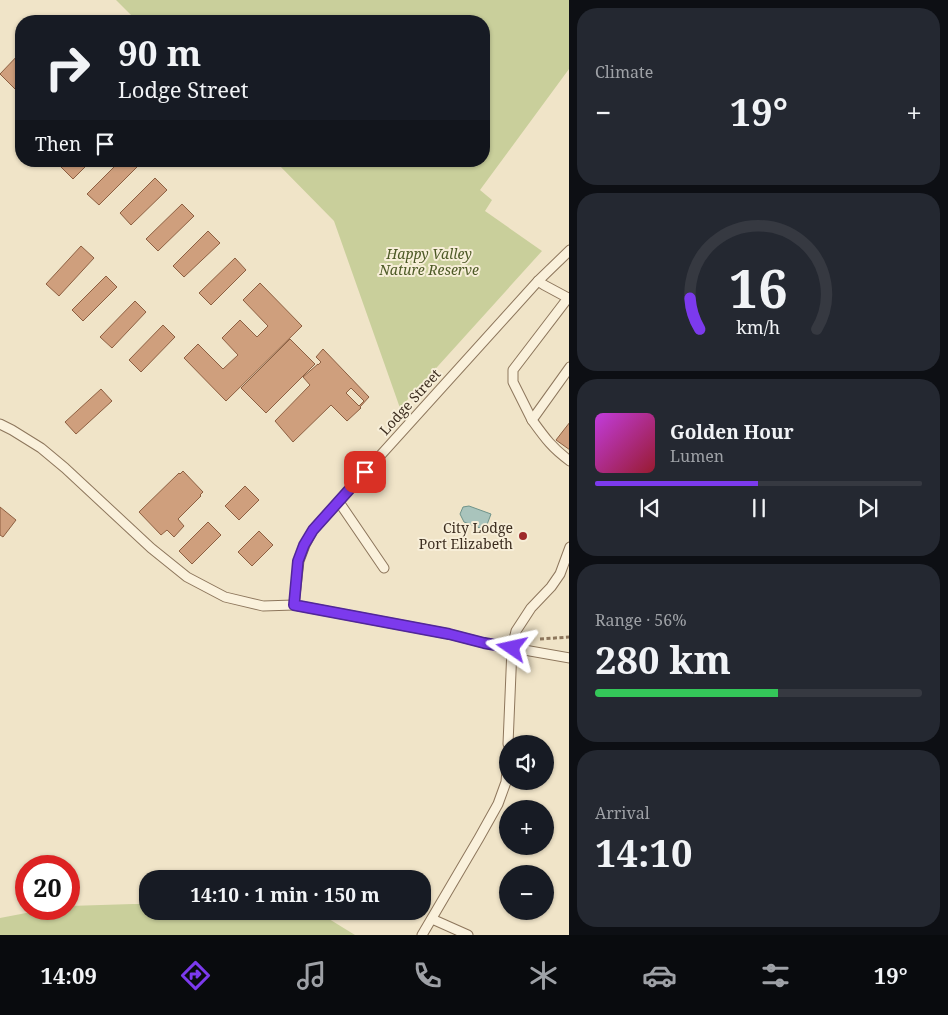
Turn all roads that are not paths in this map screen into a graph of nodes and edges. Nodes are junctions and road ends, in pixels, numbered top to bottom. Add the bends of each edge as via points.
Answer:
1 (569, 250) edge
2 (538, 281) junction
3 (569, 299) edge
4 (569, 367) edge
5 (532, 420) junction
6 (0, 424) edge
7 (569, 461) edge
8 (338, 502) junction
9 (569, 548) edge
10 (384, 568) dead end
11 (294, 605) junction
12 (512, 648) junction
13 (569, 658) edge
14 (508, 735) edge
15 (503, 790) edge
16 (432, 919) junction
17 (422, 935) edge
18 (468, 935) edge

1 - 2 lane, Lodge Street
2 - 3 lane
2 - 8 lane, Lodge Street
3 - 5 lane via 513,370 513,382
4 - 5 lane
5 - 7 lane via 545,439
6 - 11 lane via 41,448 187,577 225,597 263,606
8 - 10 lane
8 - 11 lane, Lodge Street via 304,545 298,561
9 - 12 lane via 560,574 516,631
11 - 12 lane
12 - 13 lane
12 - 14 lane
15 - 16 lane
16 - 17 lane
16 - 18 lane

